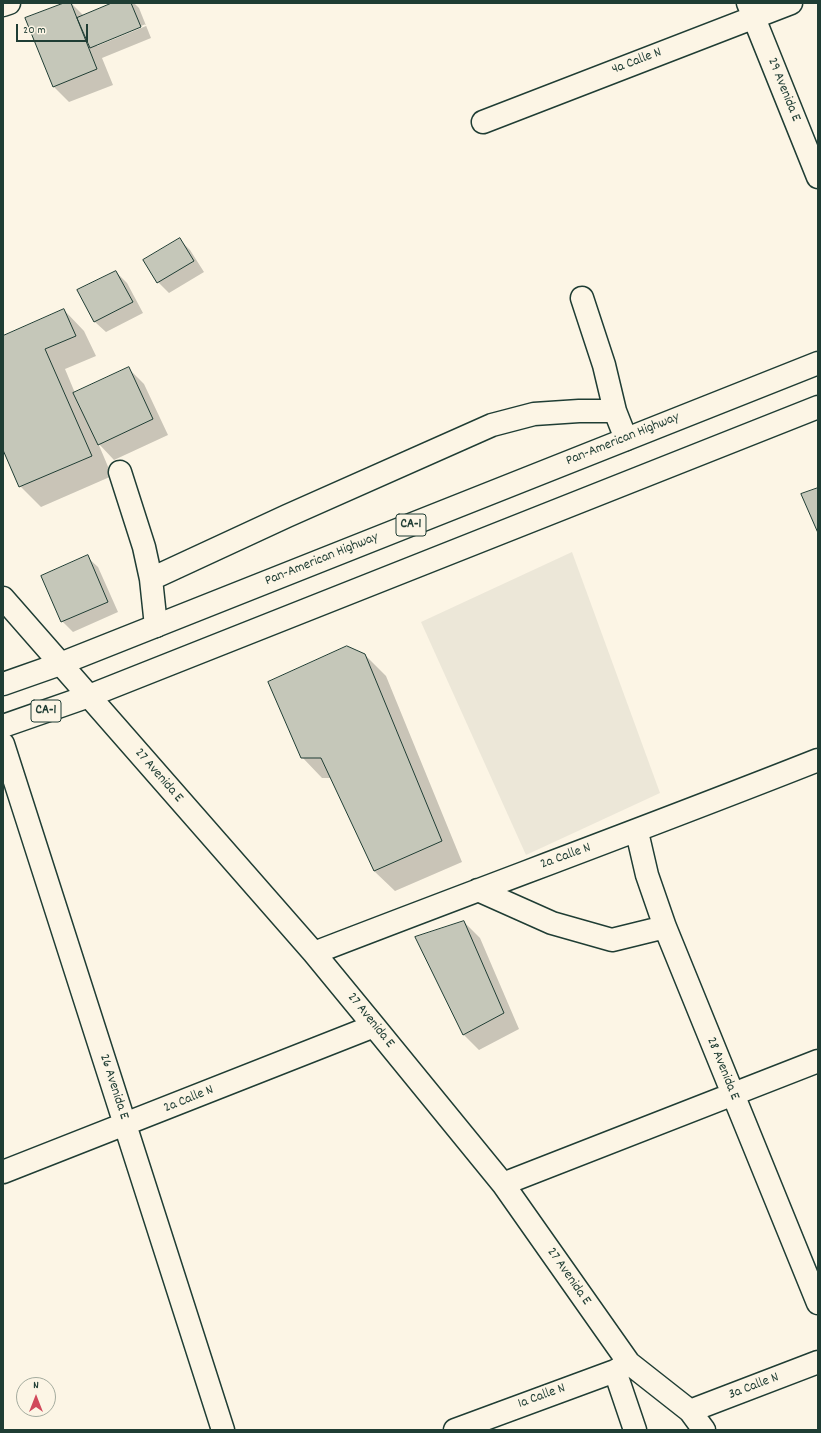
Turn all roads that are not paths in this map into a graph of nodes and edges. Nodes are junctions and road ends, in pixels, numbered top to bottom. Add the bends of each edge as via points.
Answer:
1 (9, 3) edge
2 (791, 3) edge
3 (3, 5) edge
4 (750, 10) edge
5 (483, 122) dead end
6 (818, 177) edge
7 (582, 298) dead end
8 (818, 363) edge
9 (818, 407) edge
10 (615, 411) junction
11 (626, 439) junction
12 (120, 472) dead end
13 (151, 579) junction
14 (3, 598) edge
15 (156, 626) junction
16 (60, 664) junction
17 (3, 684) edge
18 (89, 696) junction
19 (3, 726) edge
20 (3, 744) edge
21 (818, 760) edge
22 (637, 832) junction
23 (478, 890) junction
24 (665, 927) junction
25 (314, 953) junction
26 (374, 1026) junction
27 (818, 1061) edge
28 (732, 1094) junction
29 (125, 1125) junction
30 (3, 1172) edge
31 (502, 1184) junction
32 (818, 1303) edge
33 (818, 1362) edge
34 (622, 1367) junction
35 (690, 1411) junction
36 (223, 1430) edge
37 (455, 1430) edge
38 (635, 1430) edge
39 (704, 1430) edge

1 - 3 main road
2 - 4 main road, 4a Calle N
4 - 5 main road, 4a Calle N
4 - 6 main road, 29 Avenida E
7 - 10 main road via 604,364
8 - 11 main road, Pan-American Highway / CA-1
9 - 18 main road, CA-1
10 - 11 main road
10 - 13 main road via 534,414 492,425
11 - 15 main road, Pan-American Highway / CA-1
12 - 13 main road via 144,547
13 - 15 main road
14 - 16 main road, 27 Avenida E
15 - 16 main road, Pan-American Highway / CA-1
16 - 17 main road, Pan-American Highway / CA-1
16 - 18 main road, 27 Avenida E
18 - 19 main road, CA-1
18 - 25 main road, 27 Avenida E
20 - 29 main road, 26 Avenida E
21 - 22 main road, 2a Calle N
22 - 23 main road, 2a Calle N
22 - 24 main road, 28 Avenida E via 647,874
23 - 24 main road via 552,923 612,940
23 - 25 main road, 2a Calle N
24 - 28 main road, 28 Avenida E
25 - 26 main road, 27 Avenida E
26 - 29 main road, 2a Calle N
26 - 31 main road, 27 Avenida E
27 - 28 main road
28 - 31 main road
28 - 32 main road, 28 Avenida E
29 - 30 main road, 2a Calle N
29 - 36 main road, 26 Avenida E
31 - 34 main road, 27 Avenida E
33 - 35 main road, 3a Calle N
34 - 35 main road
34 - 37 main road, 1a Calle N
34 - 38 main road, 27 Avenida E
35 - 39 main road

